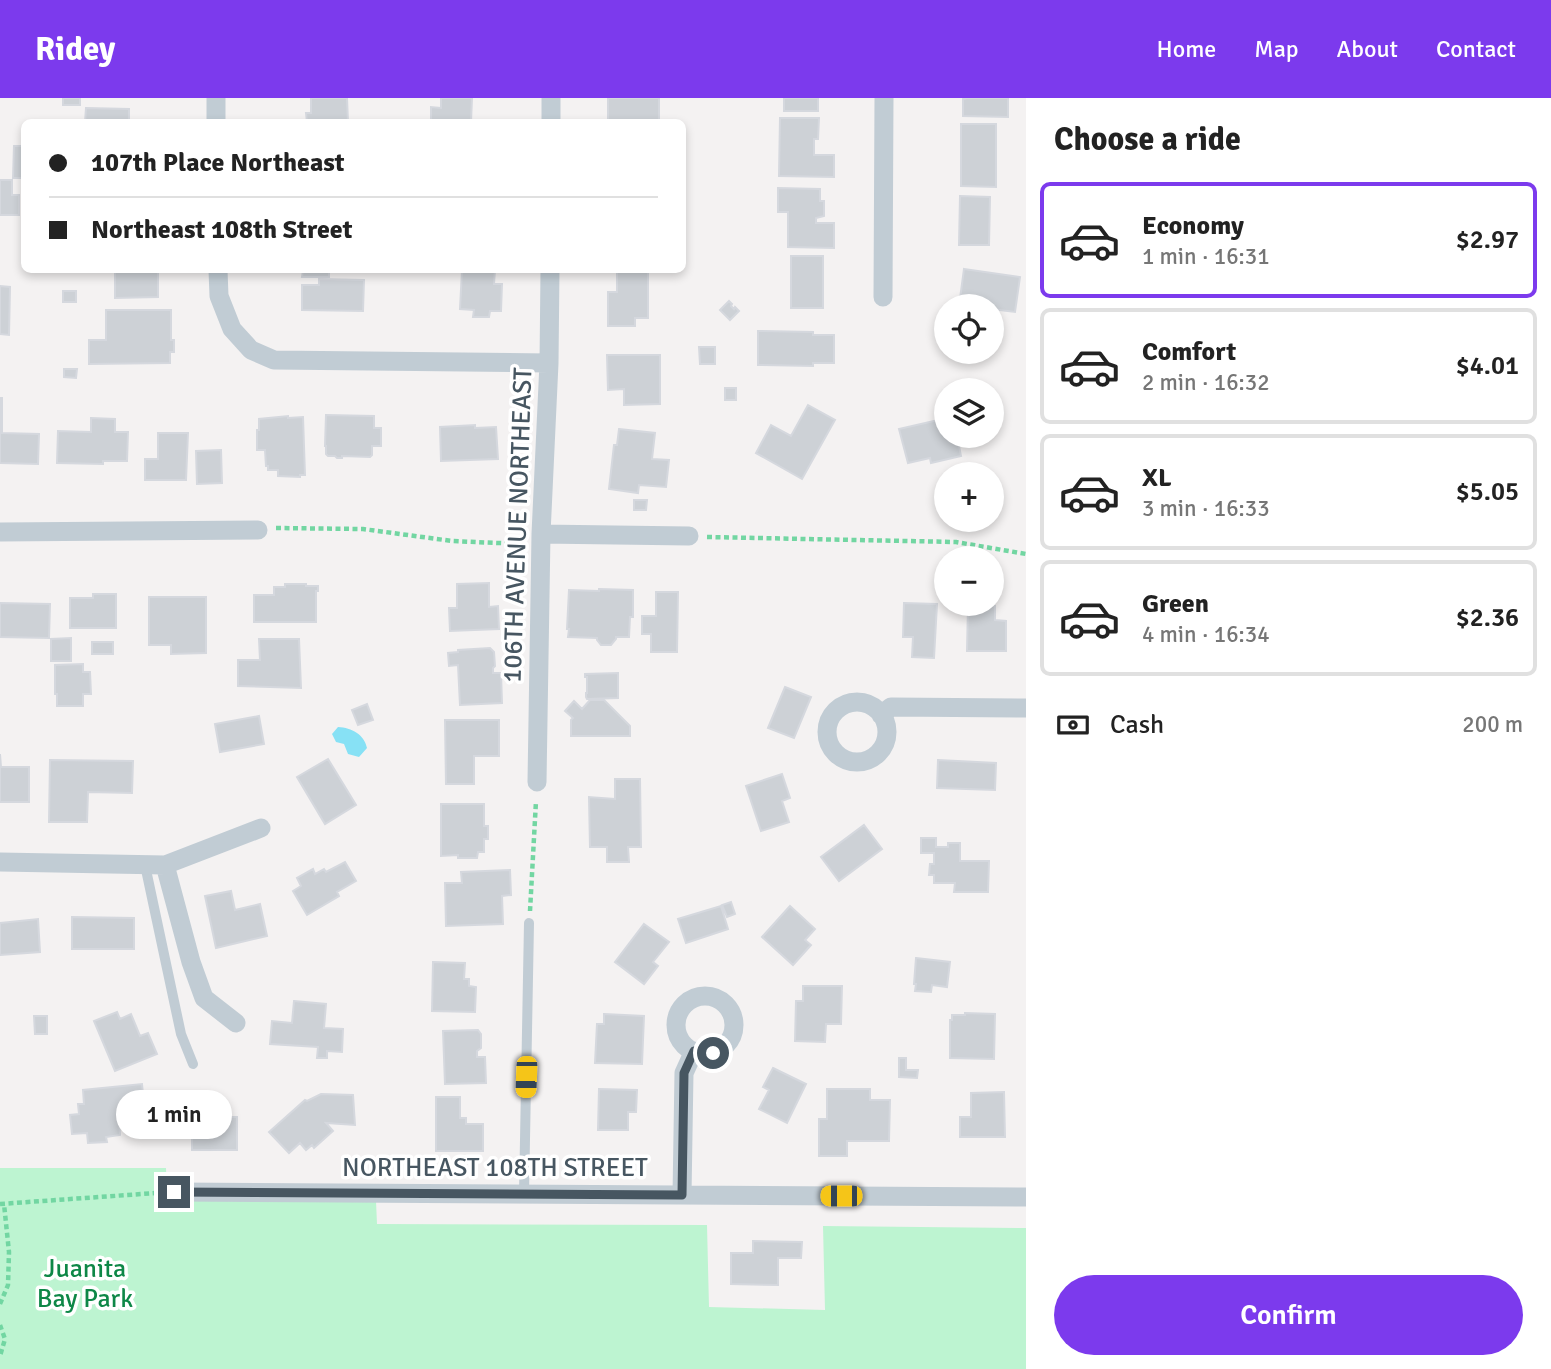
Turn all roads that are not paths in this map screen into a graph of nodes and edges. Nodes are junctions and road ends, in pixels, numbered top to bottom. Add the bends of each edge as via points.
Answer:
1 (216, 98) edge
2 (551, 98) edge
3 (884, 98) edge
4 (216, 119) edge
5 (551, 119) edge
6 (218, 273) edge
7 (550, 273) edge
8 (883, 296) dead end
9 (549, 363) junction
10 (258, 530) road end
11 (0, 532) edge
12 (689, 536) road end
13 (541, 539) junction
14 (1026, 708) edge
15 (881, 715) dead end
16 (537, 782) road end
17 (261, 828) dead end
18 (0, 862) edge
19 (145, 864) junction
20 (165, 865) junction
21 (529, 923) road end
22 (236, 1023) dead end
23 (694, 1051) dead end
24 (193, 1064) dead end
25 (174, 1192) road end
26 (524, 1194) junction
27 (682, 1195) junction
28 (1026, 1197) edge

1 - 4 street
2 - 5 street
3 - 8 street
6 - 9 street via 219,296 232,329 251,350 274,360
7 - 9 street, 106TH AVENUE NORTHEAST
9 - 13 street, 106TH AVENUE NORTHEAST
10 - 11 street
12 - 13 street
13 - 16 street, 106TH AVENUE NORTHEAST
14 - 15 street via 891,707
17 - 20 street
18 - 19 street
19 - 20 street
19 - 24 lane via 181,1034
20 - 22 street via 204,998
21 - 26 lane
23 - 27 street via 684,1073
25 - 26 street, NORTHEAST 108TH STREET
26 - 27 street, NORTHEAST 108TH STREET
27 - 28 street, NORTHEAST 108TH STREET

